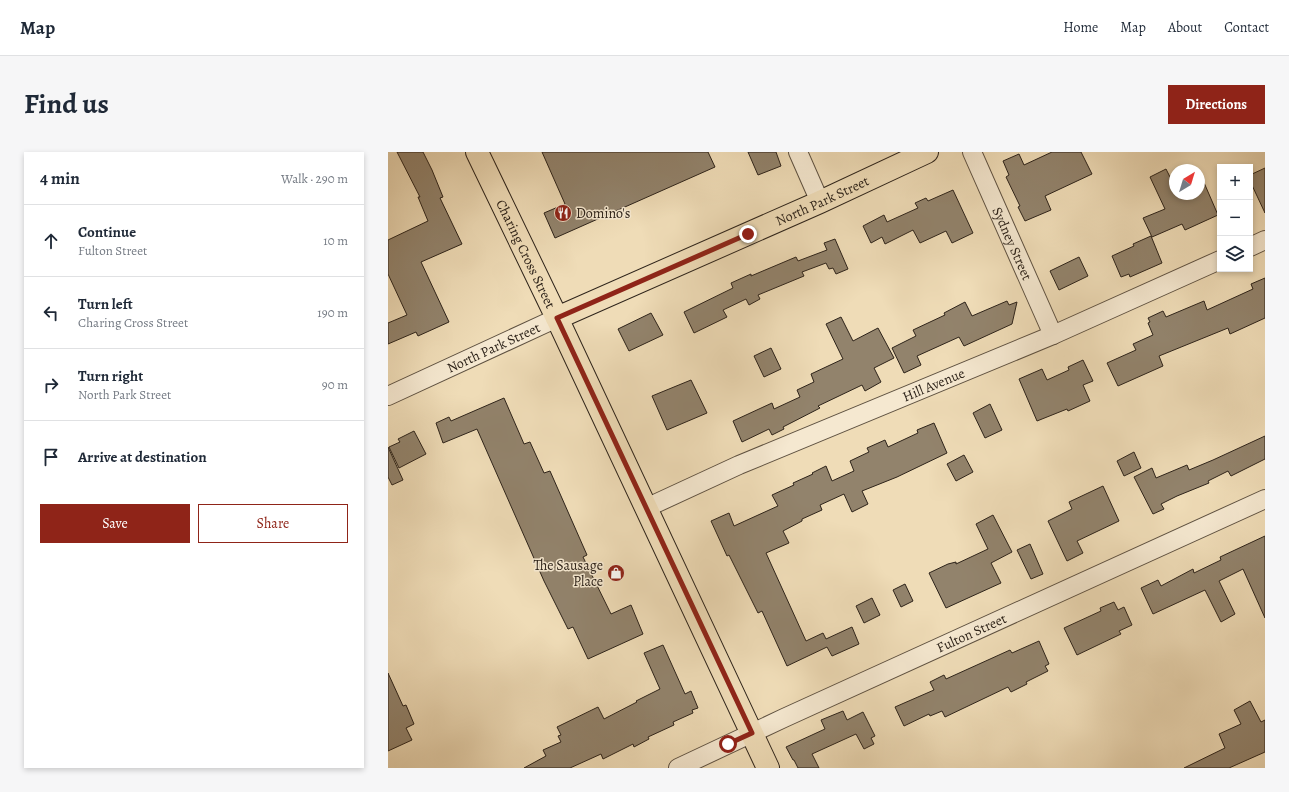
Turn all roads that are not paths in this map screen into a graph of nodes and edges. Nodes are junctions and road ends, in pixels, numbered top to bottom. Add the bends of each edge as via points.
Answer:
1 (477, 152) edge
2 (798, 152) edge
3 (927, 152) edge
4 (972, 152) edge
5 (820, 202) junction
6 (1265, 240) edge
7 (1253, 246) edge
8 (1217, 261) edge
9 (557, 318) junction
10 (1053, 335) junction
11 (388, 396) edge
12 (1265, 499) edge
13 (646, 508) junction
14 (752, 733) junction
15 (678, 768) edge
16 (768, 768) edge

1 - 9 main road, Charing Cross Street
2 - 5 street
3 - 5 main road, North Park Street
4 - 10 street, Sydney Street
5 - 9 main road, North Park Street
6 - 7 street
8 - 10 street, Hill Avenue
9 - 11 street, North Park Street
9 - 13 main road, Charing Cross Street
10 - 13 street, Hill Avenue via 739,465
12 - 14 street, Fulton Street
13 - 14 main road, Charing Cross Street
14 - 15 street, Fulton Street
14 - 16 main road, Charing Cross Street

